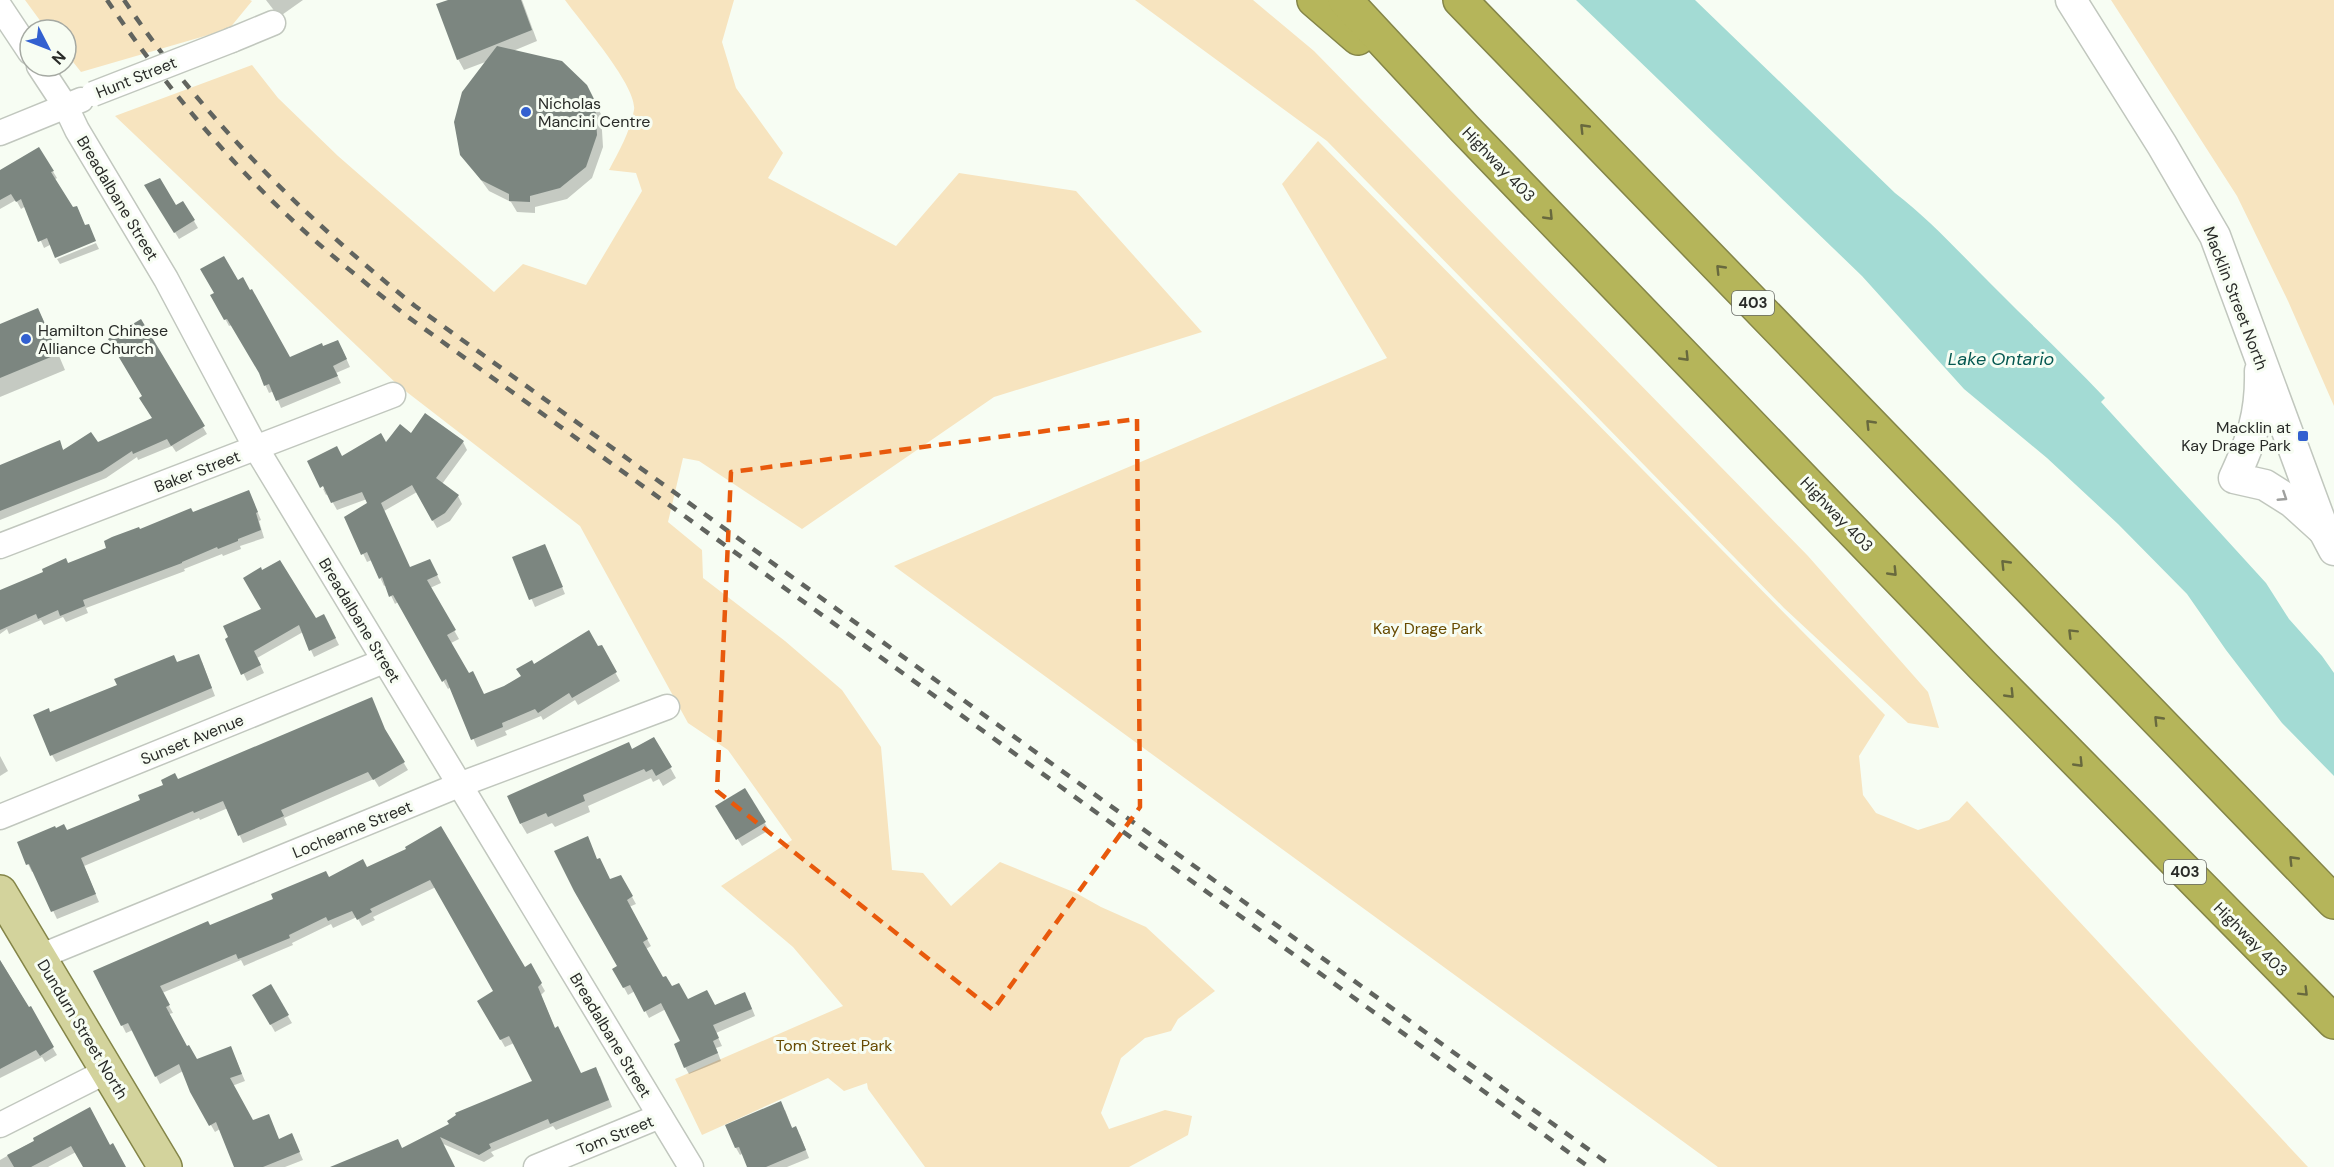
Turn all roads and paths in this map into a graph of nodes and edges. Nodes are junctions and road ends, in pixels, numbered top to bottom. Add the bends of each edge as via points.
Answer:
1 (1314, 0) edge
2 (1345, 0) edge
3 (1460, 0) edge
4 (2071, 0) edge
5 (0, 7) edge
6 (273, 23) dead end
7 (18, 34) edge
8 (47, 78) edge
9 (66, 107) junction
10 (1465, 129) junction
11 (0, 133) edge
12 (2260, 358) junction
13 (393, 395) dead end
14 (256, 448) junction
15 (2329, 541) edge
16 (0, 546) edge
17 (384, 661) junction
18 (667, 707) dead end
19 (459, 785) junction
20 (0, 817) edge
21 (0, 892) edge
22 (2334, 902) edge
23 (39, 957) junction
24 (2334, 1022) edge
25 (107, 1071) junction
26 (660, 1116) junction
27 (0, 1125) edge
28 (165, 1167) edge
29 (536, 1167) edge
30 (691, 1167) edge

1 - 10 highway
2 - 10 highway, Highway 403 / 403
22 -> 3 highway, 403
4 - 12 street, Macklin Street North via 2215,236
5 - 7 street
6 - 9 street, Hunt Street, bridge
8 - 9 street, Breadalbane Street
9 - 11 street, Hunt Street
9 - 14 street, Breadalbane Street via 166,279
10 -> 24 highway, Highway 403 / 403 via 1983,666
12 - 15 street, Macklin Street North
12 -> 15 street via 2261,399 2251,442 2234,478 2265,485 2292,502
13 - 14 street, Baker Street
14 - 16 street, Baker Street
14 - 17 street, Breadalbane Street
17 - 19 street, Breadalbane Street
17 - 20 street, Sunset Avenue
18 - 19 street, Lochearne Street
19 - 23 street, Lochearne Street
19 - 26 street, Breadalbane Street
21 - 23 main road, Dundurn Street North
23 - 25 main road, Dundurn Street North
25 - 27 street
25 - 28 main road, Dundurn Street North
26 - 29 street, Tom Street
26 - 30 street, Breadalbane Street

